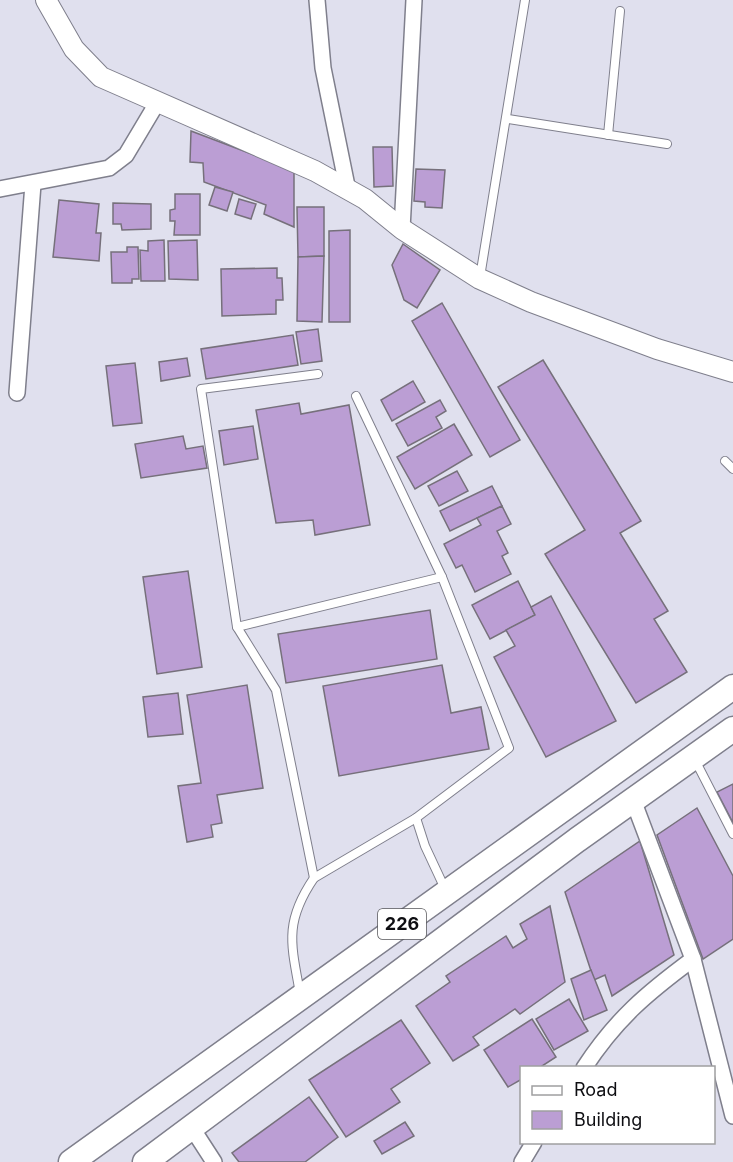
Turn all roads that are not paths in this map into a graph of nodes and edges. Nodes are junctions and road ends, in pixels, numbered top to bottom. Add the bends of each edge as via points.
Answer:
1 (46, 0) edge
2 (317, 0) edge
3 (414, 0) edge
4 (525, 0) edge
5 (620, 11) dead end
6 (158, 103) junction
7 (508, 119) junction
8 (608, 135) junction
9 (667, 144) dead end
10 (33, 184) junction
11 (0, 189) edge
12 (348, 191) junction
13 (402, 229) junction
14 (480, 279) junction
15 (733, 372) edge
16 (318, 374) dead end
17 (18, 393) dead end
18 (356, 396) dead end
19 (725, 461) dead end
20 (733, 469) edge
21 (442, 577) junction
22 (237, 627) junction
23 (733, 687) edge
24 (733, 729) edge
25 (694, 758) junction
26 (633, 800) junction
27 (416, 818) junction
28 (733, 834) edge
29 (314, 878) junction
30 (447, 892) junction
31 (693, 959) junction
32 (300, 997) junction
33 (585, 1066) edge
34 (733, 1116) edge
35 (192, 1128) junction
36 (533, 1144) edge
37 (70, 1162) edge
38 (146, 1162) edge
39 (214, 1162) edge
40 (522, 1162) edge

1 - 6 street via 74,49 101,77
2 - 12 street via 323,68
3 - 13 street
4 - 7 lane
5 - 8 lane
6 - 10 street via 126,155 109,168
6 - 12 street via 315,171
7 - 8 lane
7 - 14 lane
8 - 9 lane
10 - 11 street
10 - 17 street
12 - 13 street via 365,199
13 - 14 street
14 - 15 street via 657,350
16 - 22 lane via 201,388
18 - 21 lane
19 - 20 lane
21 - 22 lane
21 - 27 lane via 509,748
22 - 29 lane via 276,690
23 - 30 main road, 226
24 - 25 main road, 226
25 - 26 main road, 226
25 - 28 lane
26 - 31 street
26 - 35 main road, 226
27 - 29 lane
27 - 30 lane
29 - 32 lane via 293,913 292,952
30 - 32 main road, 226
31 - 33 street via 644,995 604,1036
31 - 34 street
32 - 37 main road, 226
35 - 38 main road, 226
35 - 39 street
36 - 40 street

